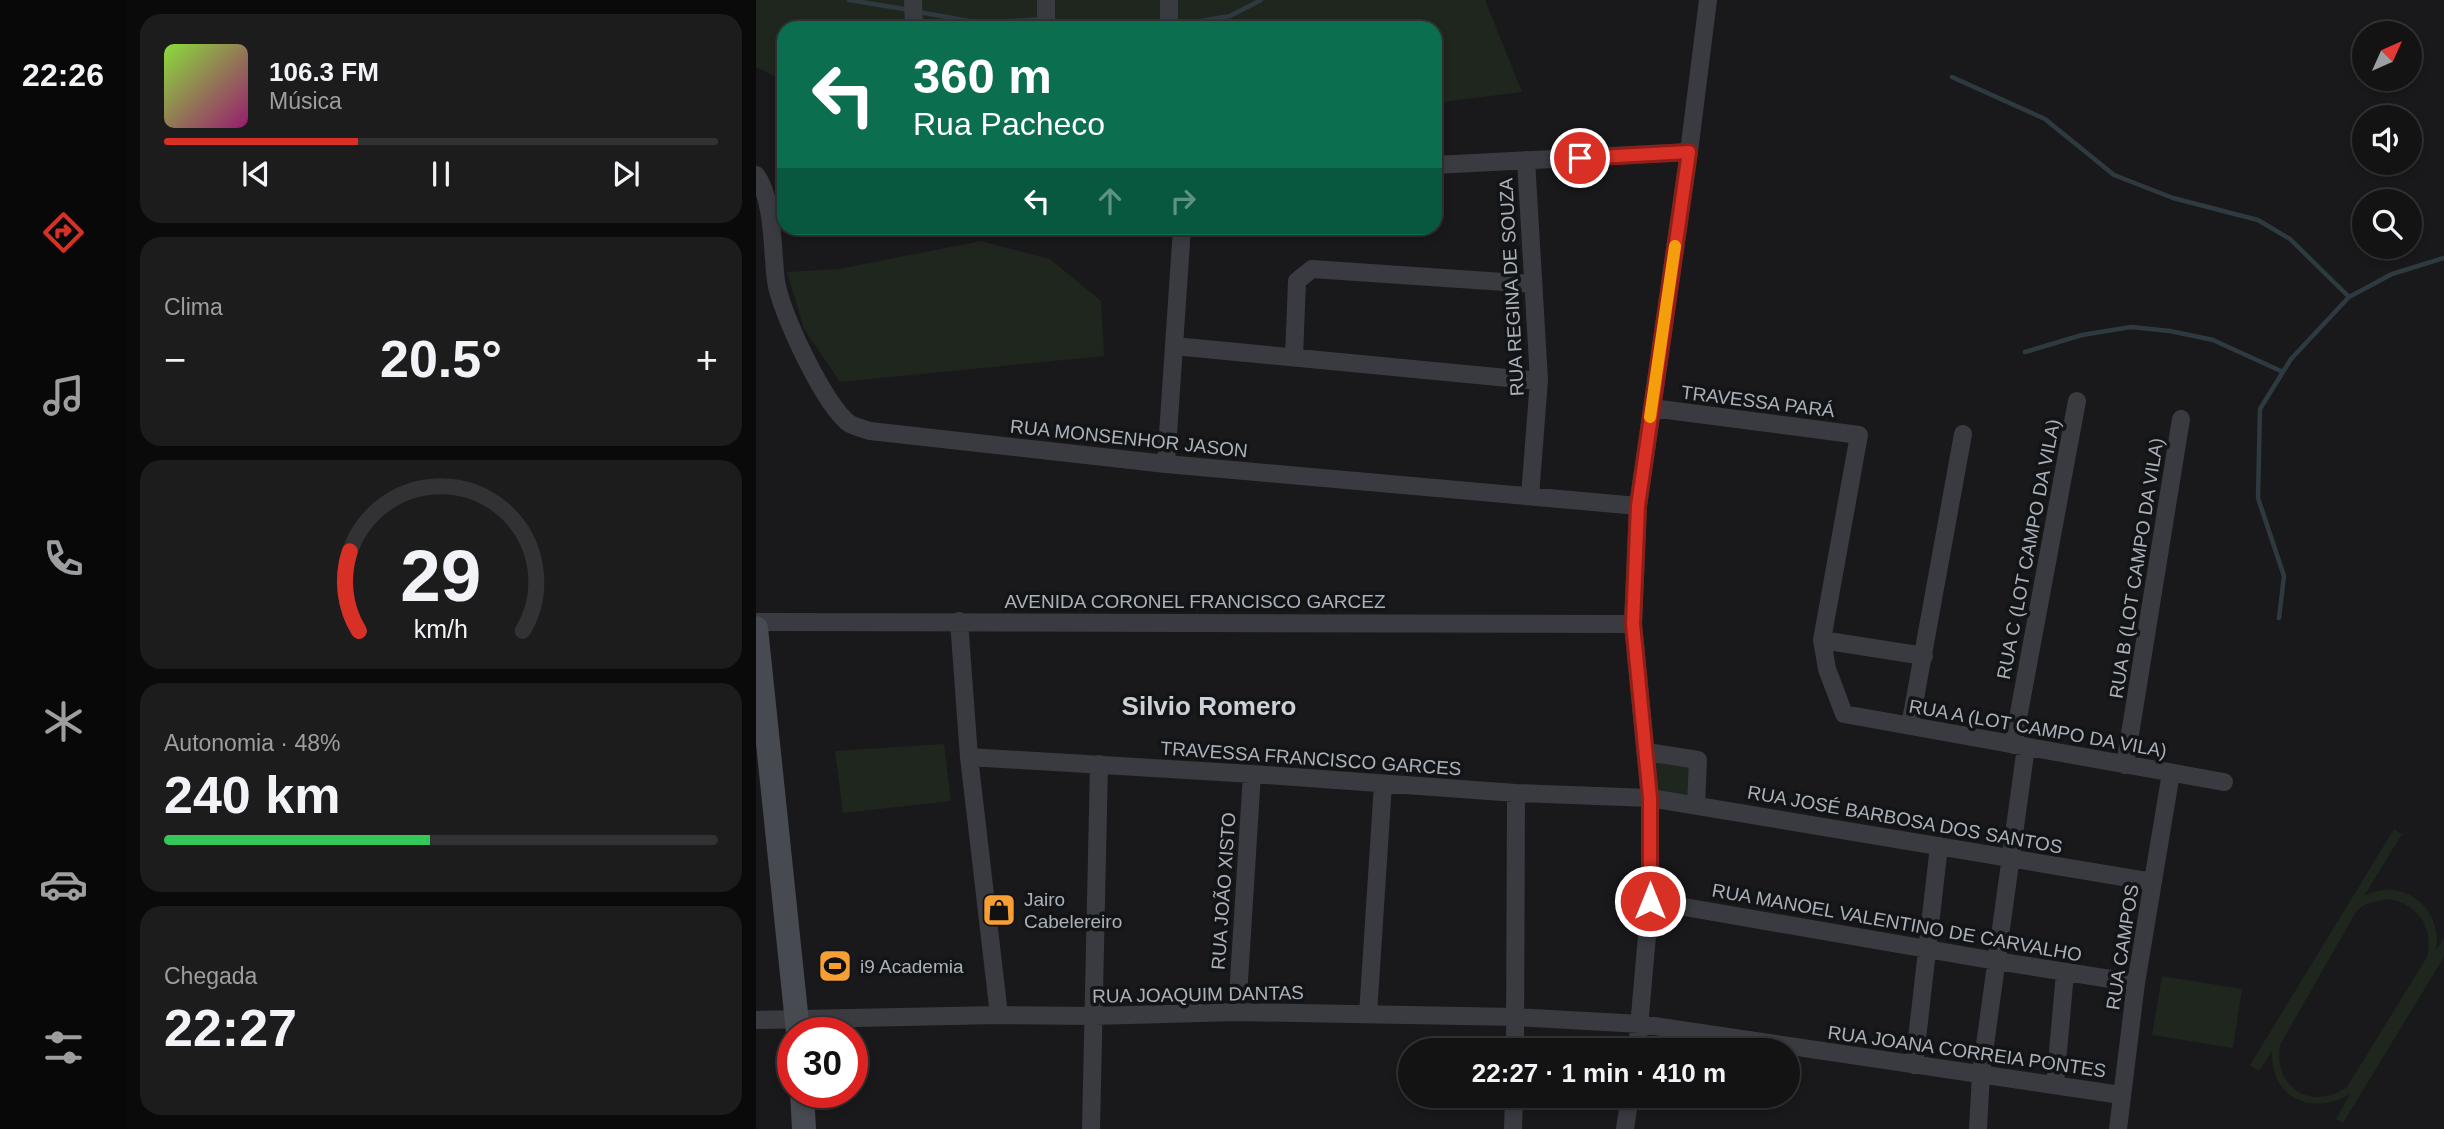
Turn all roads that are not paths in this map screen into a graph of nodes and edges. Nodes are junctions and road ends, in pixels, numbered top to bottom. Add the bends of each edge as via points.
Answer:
1 (913, 0) edge
2 (1046, 0) edge
3 (1168, 0) edge
4 (1708, 0) edge
5 (914, 21) edge
6 (1046, 21) edge
7 (1169, 21) edge
8 (1689, 152) junction
9 (1526, 160) junction
10 (1442, 165) edge
11 (756, 175) edge
12 (768, 202) edge
13 (1181, 235) edge
14 (1532, 284) junction
15 (1174, 346) junction
16 (1294, 357) junction
17 (1539, 381) junction
18 (2077, 401) dead end
19 (1652, 408) junction
20 (2181, 419) dead end
21 (1963, 433) dead end
22 (1166, 464) junction
23 (1530, 496) junction
24 (1638, 506) junction
25 (958, 621) junction
26 (756, 622) edge
27 (1633, 624) junction
28 (756, 628) edge
29 (1822, 640) junction
30 (1924, 656) junction
31 (1910, 726) junction
32 (2019, 746) junction
33 (1647, 752) junction
34 (969, 757) junction
35 (1099, 764) junction
36 (2125, 765) junction
37 (2171, 773) junction
38 (1252, 774) junction
39 (2224, 782) dead end
40 (1383, 784) junction
41 (1516, 793) junction
42 (1650, 798) junction
43 (1696, 805) junction
44 (1939, 846) junction
45 (2012, 858) junction
46 (2153, 882) junction
47 (1650, 901) junction
48 (1926, 949) junction
49 (1996, 961) junction
50 (2065, 973) junction
51 (2136, 983) junction
52 (1237, 1012) junction
53 (1368, 1014) junction
54 (999, 1015) junction
55 (1093, 1016) junction
56 (796, 1017) edge
57 (1516, 1017) junction
58 (756, 1020) edge
59 (868, 1021) edge
60 (777, 1023) edge
61 (1641, 1024) junction
62 (1515, 1038) edge
63 (1639, 1038) edge
64 (1914, 1065) junction
65 (1982, 1074) junction
66 (2055, 1085) junction
67 (2121, 1095) junction
68 (803, 1108) edge
69 (1514, 1108) edge
70 (1628, 1108) edge
71 (804, 1129) edge
72 (1091, 1129) edge
73 (1513, 1129) edge
74 (1625, 1129) edge
75 (1978, 1129) edge
76 (2118, 1129) edge

1 - 5 street
2 - 6 street
3 - 7 street
4 - 8 street
8 - 9 street
8 - 19 street
9 - 10 street
9 - 14 street, RUA REGINA DE SOUZA
11 - 12 street, RUA MONSENHOR JASON
12 - 22 street, RUA MONSENHOR JASON via 776,285 792,329 836,411 851,425 870,431
13 - 15 street
14 - 16 street via 1312,268 1297,281
14 - 17 street, RUA REGINA DE SOUZA
15 - 16 street
15 - 22 street
16 - 17 street
17 - 23 street, RUA REGINA DE SOUZA
18 - 32 street, RUA C (LOT CAMPO DA VILA)
19 - 24 street
19 - 29 street, TRAVESSA PARÁ via 1859,435
20 - 36 street, RUA B (LOT CAMPO DA VILA)
21 - 30 street
22 - 23 street, RUA MONSENHOR JASON
23 - 24 street, RUA MONSENHOR JASON
24 - 27 street
25 - 26 street, AVENIDA CORONEL FRANCISCO GARCEZ
25 - 27 street, AVENIDA CORONEL FRANCISCO GARCEZ
25 - 34 street
27 - 33 street
28 - 56 main road
29 - 30 street
29 - 31 street, RUA A (LOT CAMPO DA VILA) via 1844,715
30 - 31 street
31 - 32 street, RUA A (LOT CAMPO DA VILA)
32 - 36 street, RUA A (LOT CAMPO DA VILA)
32 - 45 street, RUA C (LOT CAMPO DA VILA)
33 - 42 street
33 - 43 street via 1698,760
34 - 35 street, TRAVESSA FRANCISCO GARCES
34 - 54 street
35 - 38 street, TRAVESSA FRANCISCO GARCES
35 - 55 street
36 - 37 street, RUA A (LOT CAMPO DA VILA)
37 - 39 street, RUA A (LOT CAMPO DA VILA)
37 - 46 street, RUA CAMPOS
38 - 40 street, TRAVESSA FRANCISCO GARCES
38 - 52 street, RUA JOÃO XISTO
40 - 41 street, TRAVESSA FRANCISCO GARCES
40 - 53 street
41 - 42 street, TRAVESSA FRANCISCO GARCES
41 - 57 street
42 - 43 street, RUA JOSÉ BARBOSA DOS SANTOS
42 - 47 street
43 - 44 street, RUA JOSÉ BARBOSA DOS SANTOS
44 - 45 street, RUA JOSÉ BARBOSA DOS SANTOS
44 - 48 street
45 - 46 street, RUA JOSÉ BARBOSA DOS SANTOS
45 - 49 street, RUA C (LOT CAMPO DA VILA)
46 - 51 street, RUA CAMPOS
47 - 48 street, RUA MANOEL VALENTINO DE CARVALHO
47 - 61 street
48 - 49 street, RUA MANOEL VALENTINO DE CARVALHO
48 - 64 street
49 - 50 street, RUA MANOEL VALENTINO DE CARVALHO
49 - 65 street, RUA C (LOT CAMPO DA VILA)
50 - 51 street, RUA MANOEL VALENTINO DE CARVALHO
50 - 66 street
51 - 67 street, RUA CAMPOS
52 - 53 street, RUA JOAQUIM DANTAS
52 - 55 street, RUA JOAQUIM DANTAS
53 - 57 street, RUA JOAQUIM DANTAS
54 - 55 street, RUA JOAQUIM DANTAS
54 - 59 street, RUA JOAQUIM DANTAS
55 - 72 street
57 - 61 street, RUA JOAQUIM DANTAS
57 - 62 street
58 - 60 street, RUA JOAQUIM DANTAS
61 - 63 street
61 - 64 street, RUA JOANA CORREIA PONTES
64 - 65 street, RUA JOANA CORREIA PONTES
65 - 66 street, RUA JOANA CORREIA PONTES
65 - 75 street, RUA C (LOT CAMPO DA VILA)
66 - 67 street, RUA JOANA CORREIA PONTES
67 - 76 street, RUA CAMPOS
68 - 71 main road
69 - 73 street
70 - 74 street

